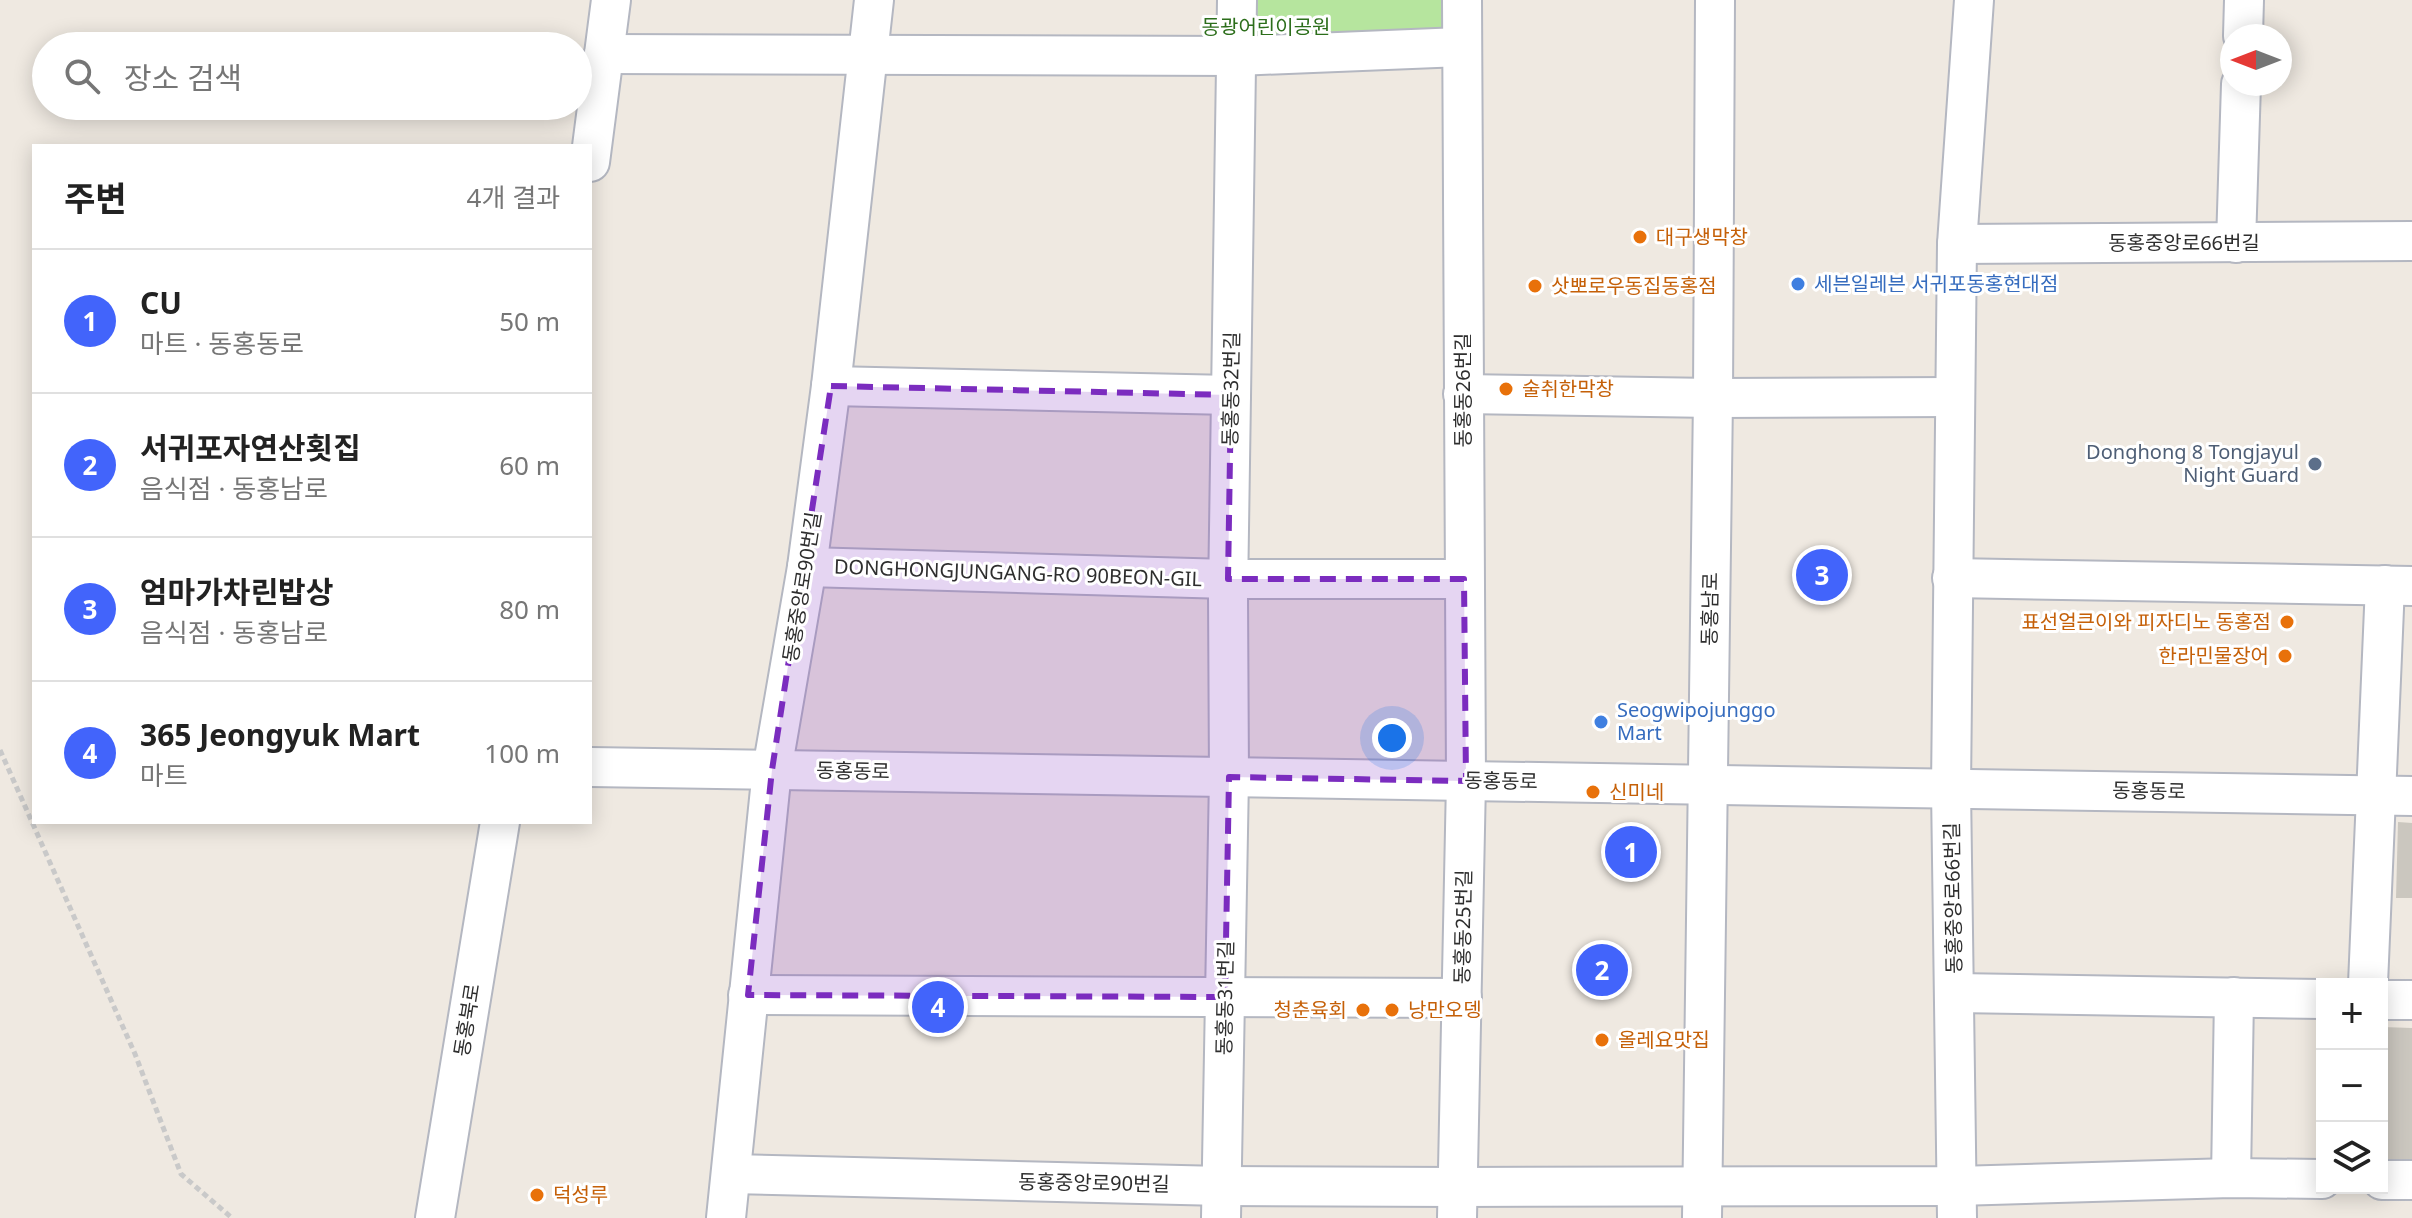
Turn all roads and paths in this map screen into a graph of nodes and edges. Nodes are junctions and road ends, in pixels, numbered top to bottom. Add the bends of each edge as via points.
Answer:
1 (611, 0) edge
2 (874, 0) edge
3 (1237, 0) edge
4 (1462, 0) edge
5 (1715, 0) edge
6 (1974, 0) edge
7 (2244, 0) edge
8 (2243, 24) edge
9 (1461, 47) junction
10 (604, 54) junction
11 (867, 56) junction
12 (1237, 56) junction
13 (2241, 96) edge
14 (592, 147) edge
15 (2412, 241) edge
16 (2236, 243) junction
17 (1957, 244) junction
18 (831, 386) junction
19 (1463, 394) junction
20 (1231, 395) junction
21 (1955, 397) junction
22 (1713, 398) junction
23 (807, 567) junction
24 (1952, 578) junction
25 (1228, 579) junction
26 (1464, 579) junction
27 (2399, 586) edge
28 (0, 750) edge
29 (592, 767) edge
30 (772, 770) junction
31 (1229, 777) junction
32 (1466, 781) junction
33 (1707, 784) junction
34 (1951, 788) junction
35 (2394, 795) edge
36 (32, 822) edge
37 (33, 824) edge
38 (500, 824) edge
39 (2369, 978) edge
40 (1956, 993) junction
41 (748, 995) junction
42 (1225, 997) junction
43 (2234, 997) junction
44 (1462, 998) junction
45 (2316, 999) edge
46 (2388, 1000) edge
47 (2412, 1000) edge
48 (731, 1174) junction
49 (2231, 1178) junction
50 (2316, 1179) edge
51 (2388, 1180) edge
52 (2412, 1180) edge
53 (1221, 1202) edge
54 (1457, 1202) edge
55 (1702, 1202) edge
56 (1957, 1202) edge
57 (232, 1218) edge
58 (435, 1218) edge
59 (726, 1218) edge

1 - 10 street
2 - 11 street, 동홍중앙로90번길
3 - 12 street, 동홍동32번길
4 - 9 street, 동홍동26번길
5 - 22 street, 동홍남로
6 - 17 street, 동홍중앙로66번길
7 - 8 street
9 - 12 street
9 - 19 street, 동홍동26번길
10 - 11 street
10 - 14 street
11 - 12 street
11 - 18 street, 동홍중앙로90번길
12 - 20 street, 동홍동32번길
13 - 16 street
15 - 16 street, 동홍중앙로66번길
16 - 17 street, 동홍중앙로66번길
17 - 21 street, 동홍중앙로66번길
18 - 20 street
18 - 23 street, 동홍중앙로90번길
19 - 22 street
19 - 26 street, 동홍동26번길
20 - 25 street, 동홍동32번길
21 - 22 street
21 - 24 street, 동홍중앙로66번길
22 - 33 street, 동홍남로
23 - 25 street, DONGHONGJUNGANG-RO 90BEON-GIL
23 - 30 street, 동홍중앙로90번길
24 - 27 street
24 - 34 street, 동홍중앙로66번길
25 - 26 street, DONGHONGJUNGANG-RO 90BEON-GIL
25 - 31 street, 동홍동32번길
26 - 32 street, 동홍동26번길
27 - 35 street
28 - 36 path
29 - 30 street, 동홍동로
30 - 31 street, 동홍동로
30 - 41 street, 동홍중앙로90번길
31 - 32 street, 동홍동로
31 - 42 street, 동홍동31번길
32 - 33 street, 동홍동로
32 - 44 street, 동홍동25번길
33 - 34 street, 동홍동로
33 - 55 street, 동홍남로
34 - 35 street, 동홍동로
34 - 40 street, 동홍중앙로66번길
35 - 39 street
37 - 57 path via 135,1054 181,1174
38 - 58 street, 동홍북로
40 - 43 street
40 - 56 street, 동홍중앙로66번길
41 - 42 street
41 - 48 street, 동홍중앙로90번길
42 - 44 street
42 - 53 street, 동홍동31번길
43 - 45 street
43 - 49 street
44 - 54 street, 동홍동25번길
46 - 47 street
48 - 53 street, 동홍중앙로90번길
48 - 59 street, 동홍중앙로90번길
49 - 50 street, 동홍중앙로90번길
49 - 56 street, 동홍중앙로90번길
51 - 52 street
53 - 54 street, 동홍중앙로90번길
54 - 55 street, 동홍중앙로90번길
55 - 56 street, 동홍중앙로90번길

